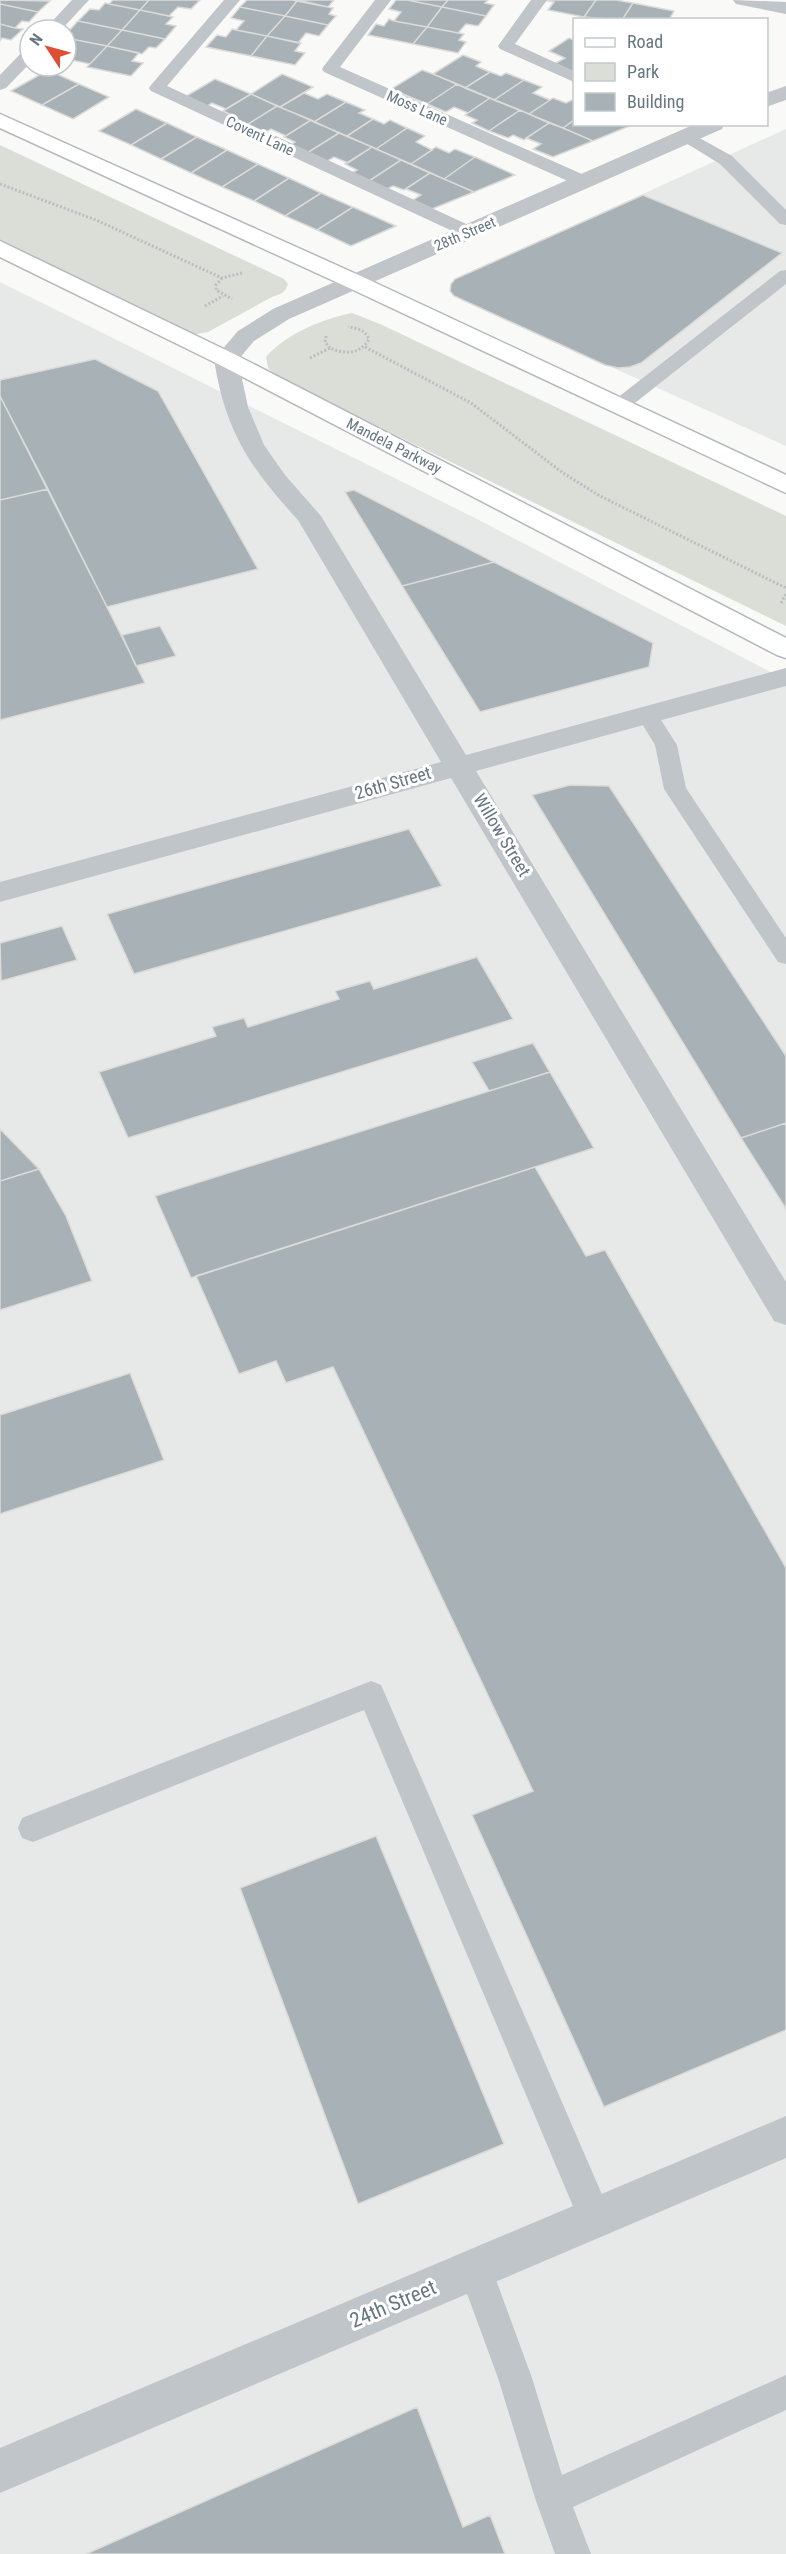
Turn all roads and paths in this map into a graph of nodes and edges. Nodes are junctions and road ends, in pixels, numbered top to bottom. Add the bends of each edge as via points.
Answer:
1 (81, 0) edge
2 (232, 0) edge
3 (383, 0) edge
4 (539, 0) edge
5 (742, 0) edge
6 (786, 8) edge
7 (64, 18) edge
8 (18, 65) edge
9 (573, 77) edge
10 (0, 84) edge
11 (786, 92) edge
12 (768, 100) edge
13 (0, 120) edge
14 (696, 129) edge
15 (585, 183) junction
16 (0, 184) edge
17 (786, 220) edge
18 (469, 232) junction
19 (0, 248) edge
20 (246, 273) dead end
21 (786, 274) edge
22 (222, 278) junction
23 (355, 282) junction
24 (238, 300) dead end
25 (346, 327) dead end
26 (331, 331) dead end
27 (365, 347) junction
28 (226, 359) junction
29 (619, 406) junction
30 (786, 485) edge
31 (786, 588) edge
32 (786, 649) edge
33 (786, 677) edge
34 (647, 714) junction
35 (460, 765) junction
36 (0, 892) edge
37 (786, 956) edge
38 (786, 1311) edge
39 (33, 1827) dead end
40 (786, 2137) edge
41 (595, 2218) junction
42 (475, 2269) junction
43 (786, 2392) edge
44 (0, 2471) edge
45 (552, 2499) junction
46 (573, 2554) edge

1 - 7 lane
2 - 18 lane, Covent Lane via 157,88
3 - 15 lane, Moss Lane via 330,69
4 - 9 lane via 506,46
5 - 6 street
8 - 10 lane
11 - 12 street
13 - 23 main road
14 - 15 street, 28th Street
14 - 17 lane
15 - 18 street, 28th Street
16 - 22 path via 96,220
18 - 23 street, 28th Street
19 - 28 main road, Mandela Parkway
20 - 22 path
21 - 29 lane
22 - 24 path via 216,290
23 - 28 street, 28th Street via 281,314 246,336
23 - 29 main road
25 - 27 path via 361,329 368,335
26 - 27 path via 325,342 334,350 345,353
27 - 31 path via 433,380 483,411 574,480 619,507
28 - 32 main road, Mandela Parkway
28 - 35 street, Willow Street via 230,393 245,432 271,476 308,516
29 - 30 main road
33 - 34 street, 26th Street
34 - 35 street, 26th Street
34 - 37 lane via 666,745 675,789
35 - 36 street, 26th Street
35 - 38 street, Willow Street
39 - 41 lane via 371,1694
40 - 41 street, 24th Street
41 - 42 street, 24th Street
42 - 44 street, 24th Street
42 - 45 lane via 515,2378
43 - 45 lane
45 - 46 lane

